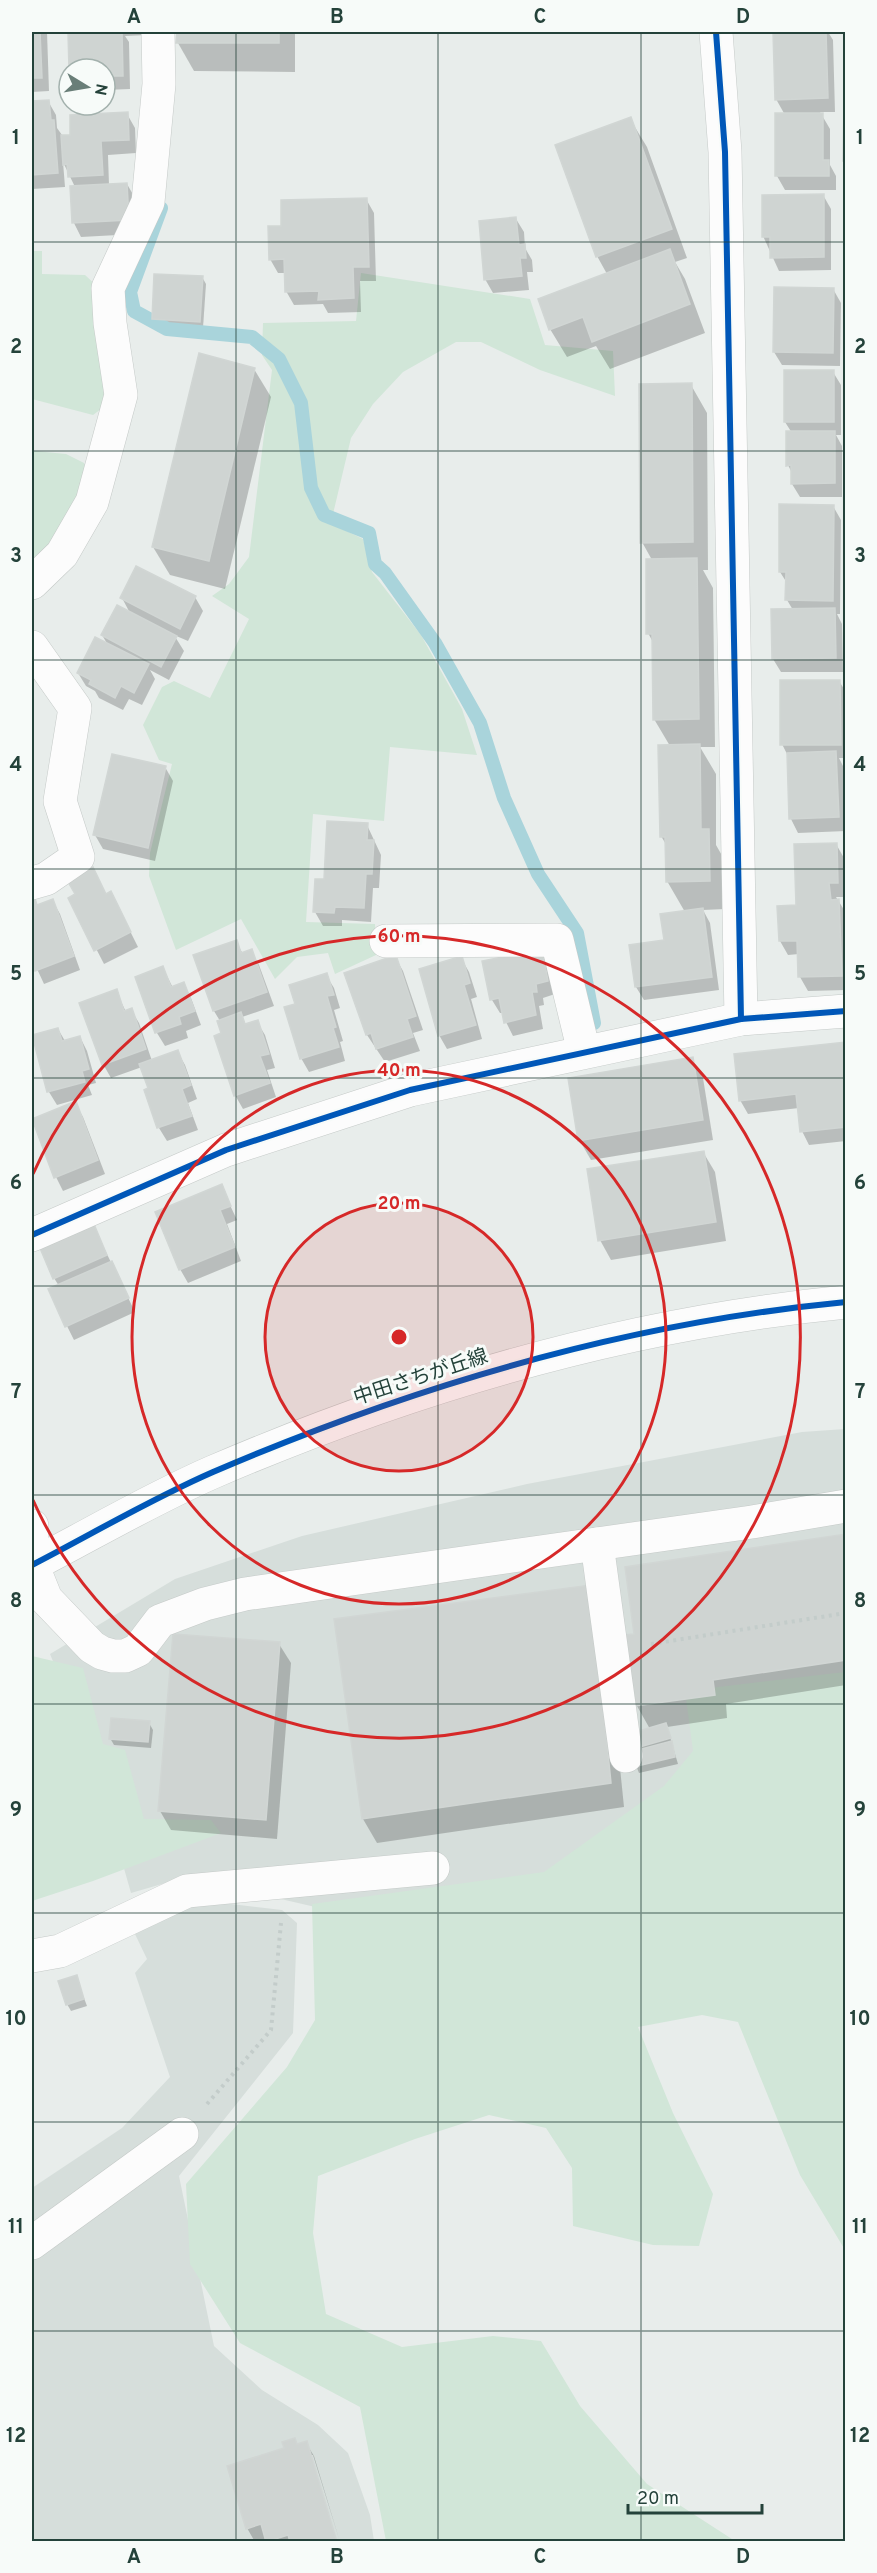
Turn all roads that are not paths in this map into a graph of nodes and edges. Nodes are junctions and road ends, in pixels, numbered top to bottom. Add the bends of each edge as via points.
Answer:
1 (158, 32) edge
2 (716, 32) edge
3 (32, 583) edge
4 (32, 647) edge
5 (32, 883) edge
6 (386, 941) dead end
7 (846, 1011) edge
8 (741, 1019) junction
9 (584, 1052) junction
10 (32, 1235) edge
11 (846, 1302) edge
12 (846, 1506) edge
13 (32, 1526) edge
14 (597, 1544) junction
15 (32, 1564) edge
16 (626, 1756) dead end
17 (433, 1868) dead end
18 (32, 1956) edge
19 (182, 2134) road end
20 (32, 2243) edge

1 - 3 street via 159,84 148,202 108,288 121,395 92,502 62,554
2 - 8 street via 725,152
4 - 5 street via 75,708 60,801 78,856 46,879
6 - 9 street via 557,940
7 - 8 street
8 - 9 street
9 - 10 street via 410,1090 226,1150
11 - 15 street, 中田さちが丘線 via 688,1324 560,1353 395,1400 212,1473
12 - 14 street
13 - 15 street
14 - 15 street via 245,1594 160,1621 138,1650 125,1656 113,1656 92,1647 46,1599
14 - 16 street
17 - 18 street via 287,1896 187,1891 60,1951
19 - 20 street

